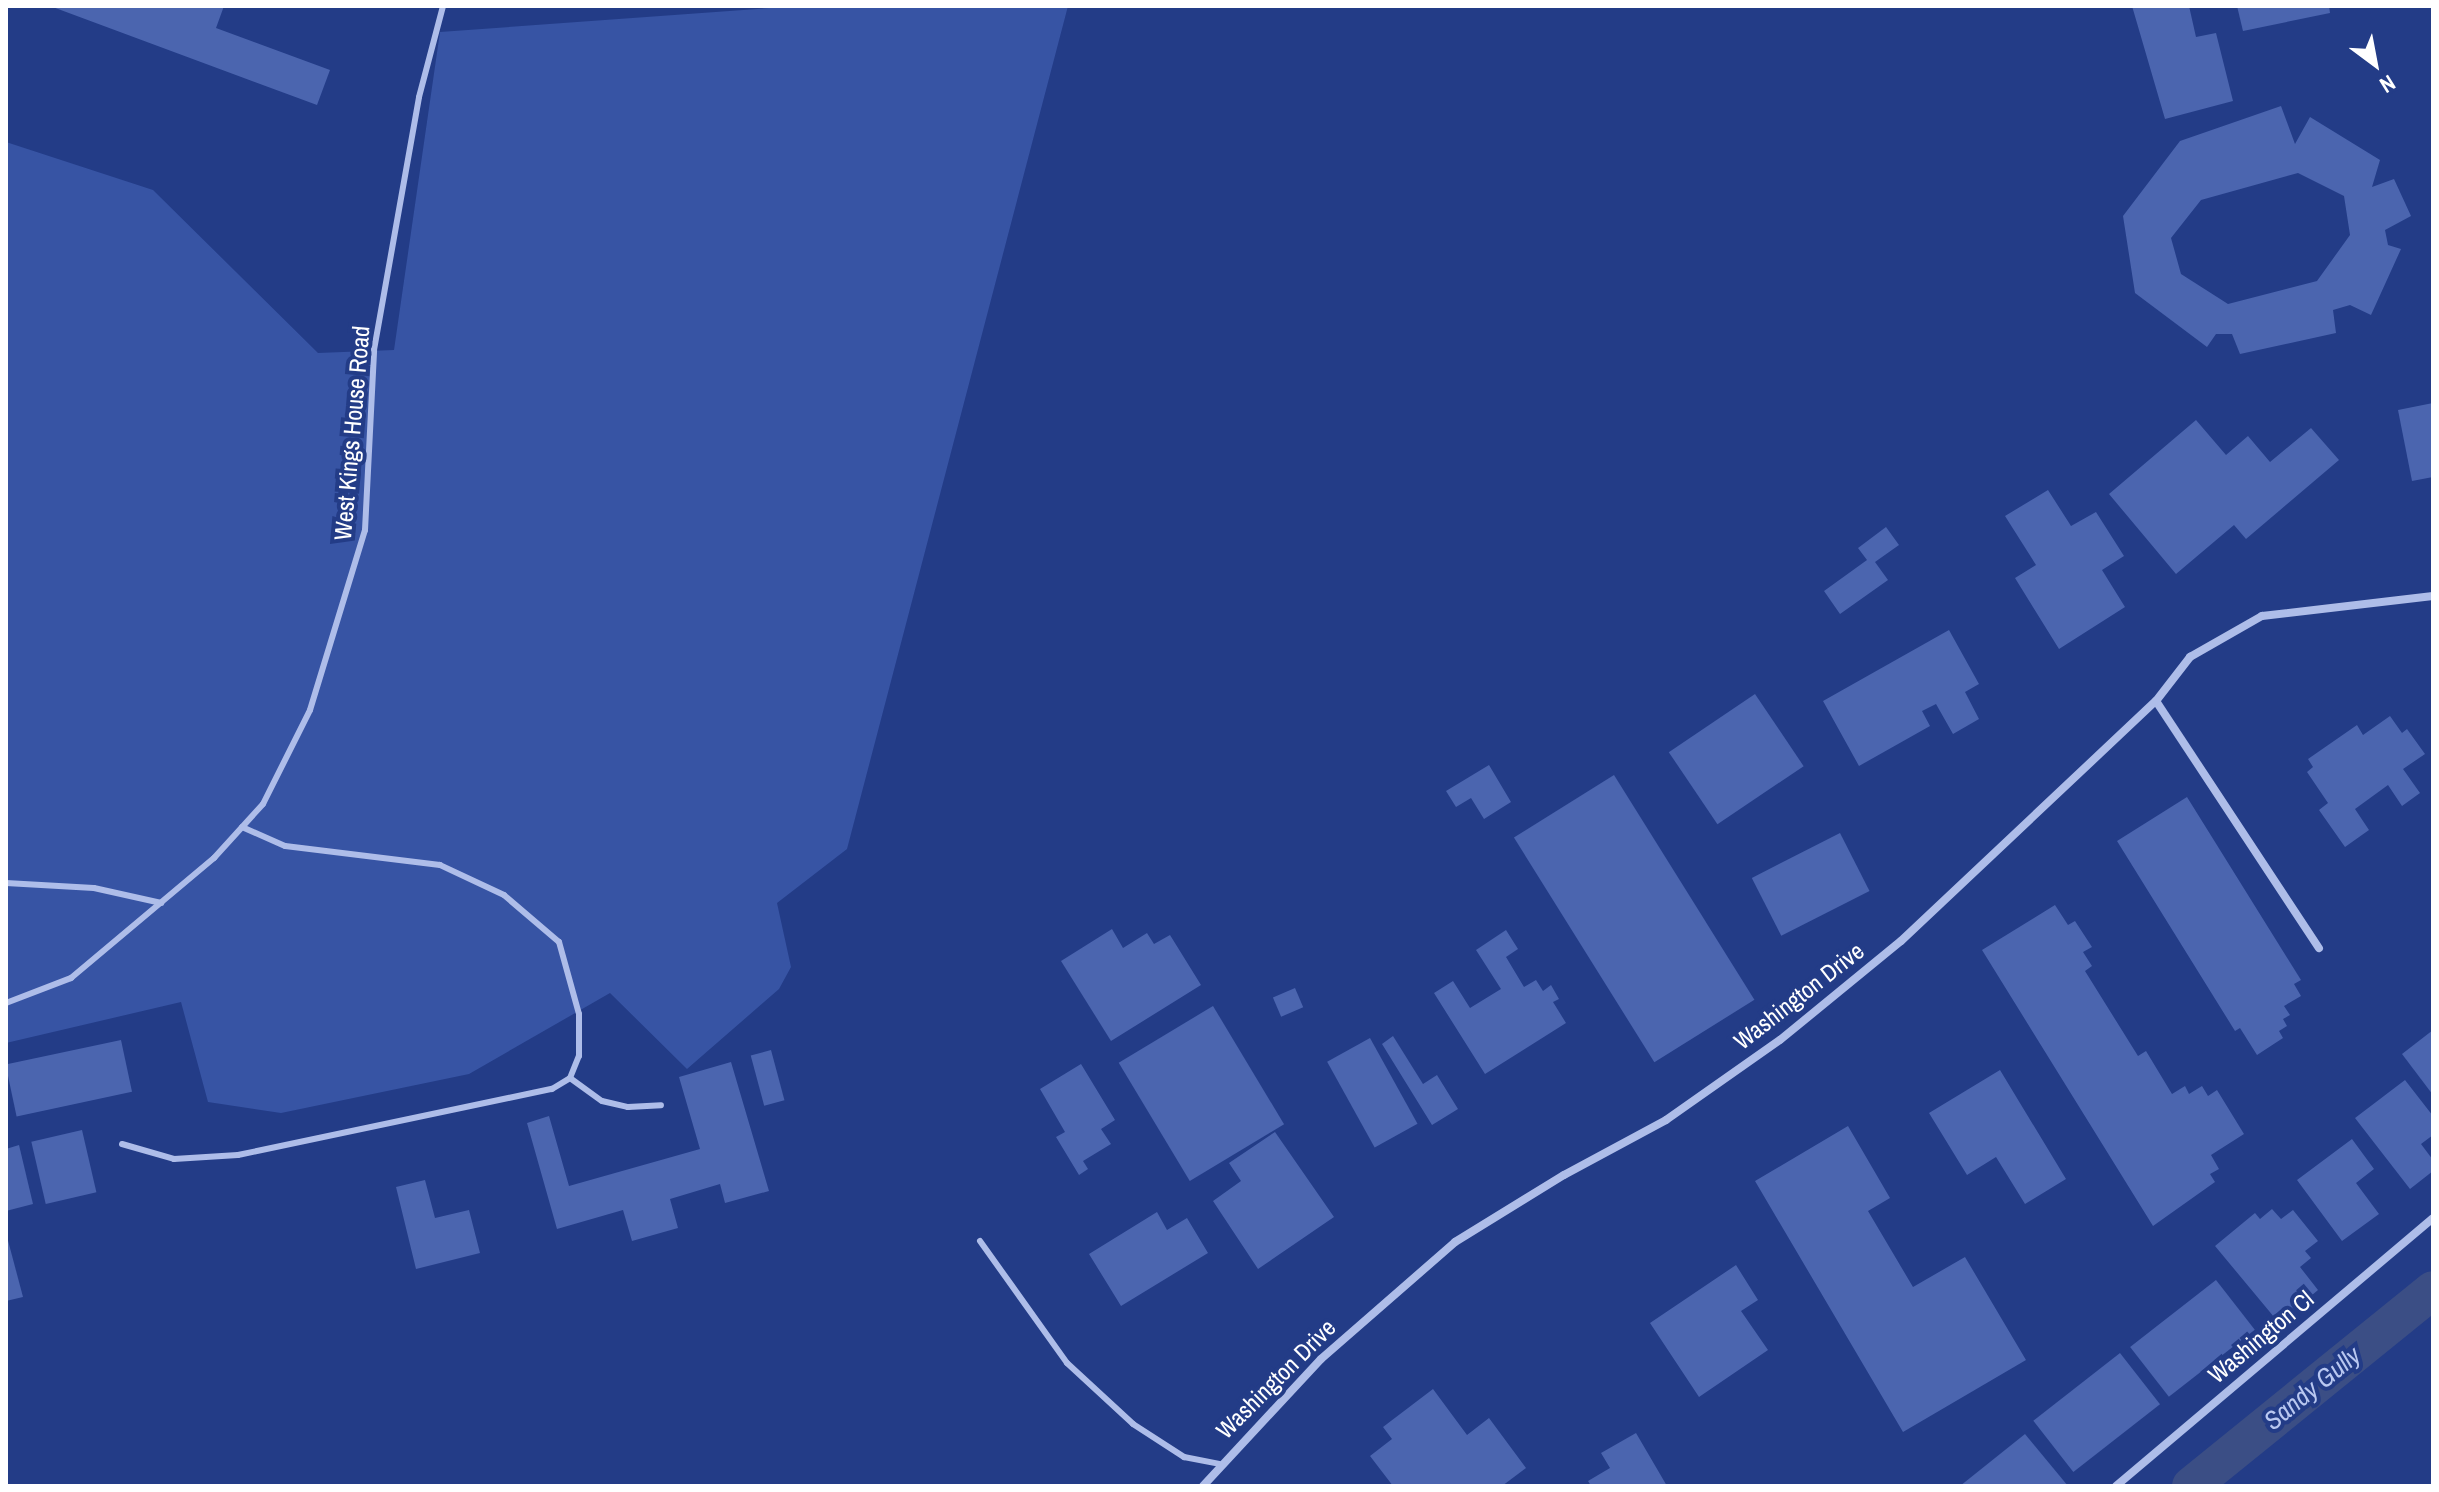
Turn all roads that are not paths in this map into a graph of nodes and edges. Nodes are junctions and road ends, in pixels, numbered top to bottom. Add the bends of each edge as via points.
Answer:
1 (443, 6) edge
2 (2433, 596) edge
3 (2156, 701) junction
4 (242, 827) junction
5 (6, 883) edge
6 (161, 903) junction
7 (2319, 948) dead end
8 (6, 1003) edge
9 (570, 1078) junction
10 (661, 1105) dead end
11 (122, 1144) dead end
12 (2433, 1218) edge
13 (980, 1241) dead end
14 (1219, 1464) junction
15 (1203, 1486) edge
16 (2116, 1486) edge

1 - 4 lane, West Kings House Road via 419,97 374,350 365,530 310,710 263,804
2 - 3 street, Washington Drive via 2262,616 2190,657
3 - 7 street
3 - 14 street, Washington Drive via 1901,941 1792,1030 1666,1120 1455,1242 1321,1359
4 - 6 lane, West Kings House Road
4 - 9 lane via 285,846 440,865 504,895 559,942 570,968 579,1014 579,1056
5 - 6 lane via 94,888
6 - 8 lane, West Kings House Road via 71,978
9 - 10 lane via 602,1101 628,1107
9 - 11 lane via 552,1089 238,1155 174,1159
12 - 16 street, Washington Cl
13 - 14 lane via 1067,1363 1133,1424 1184,1457
14 - 15 street, Washington Drive

